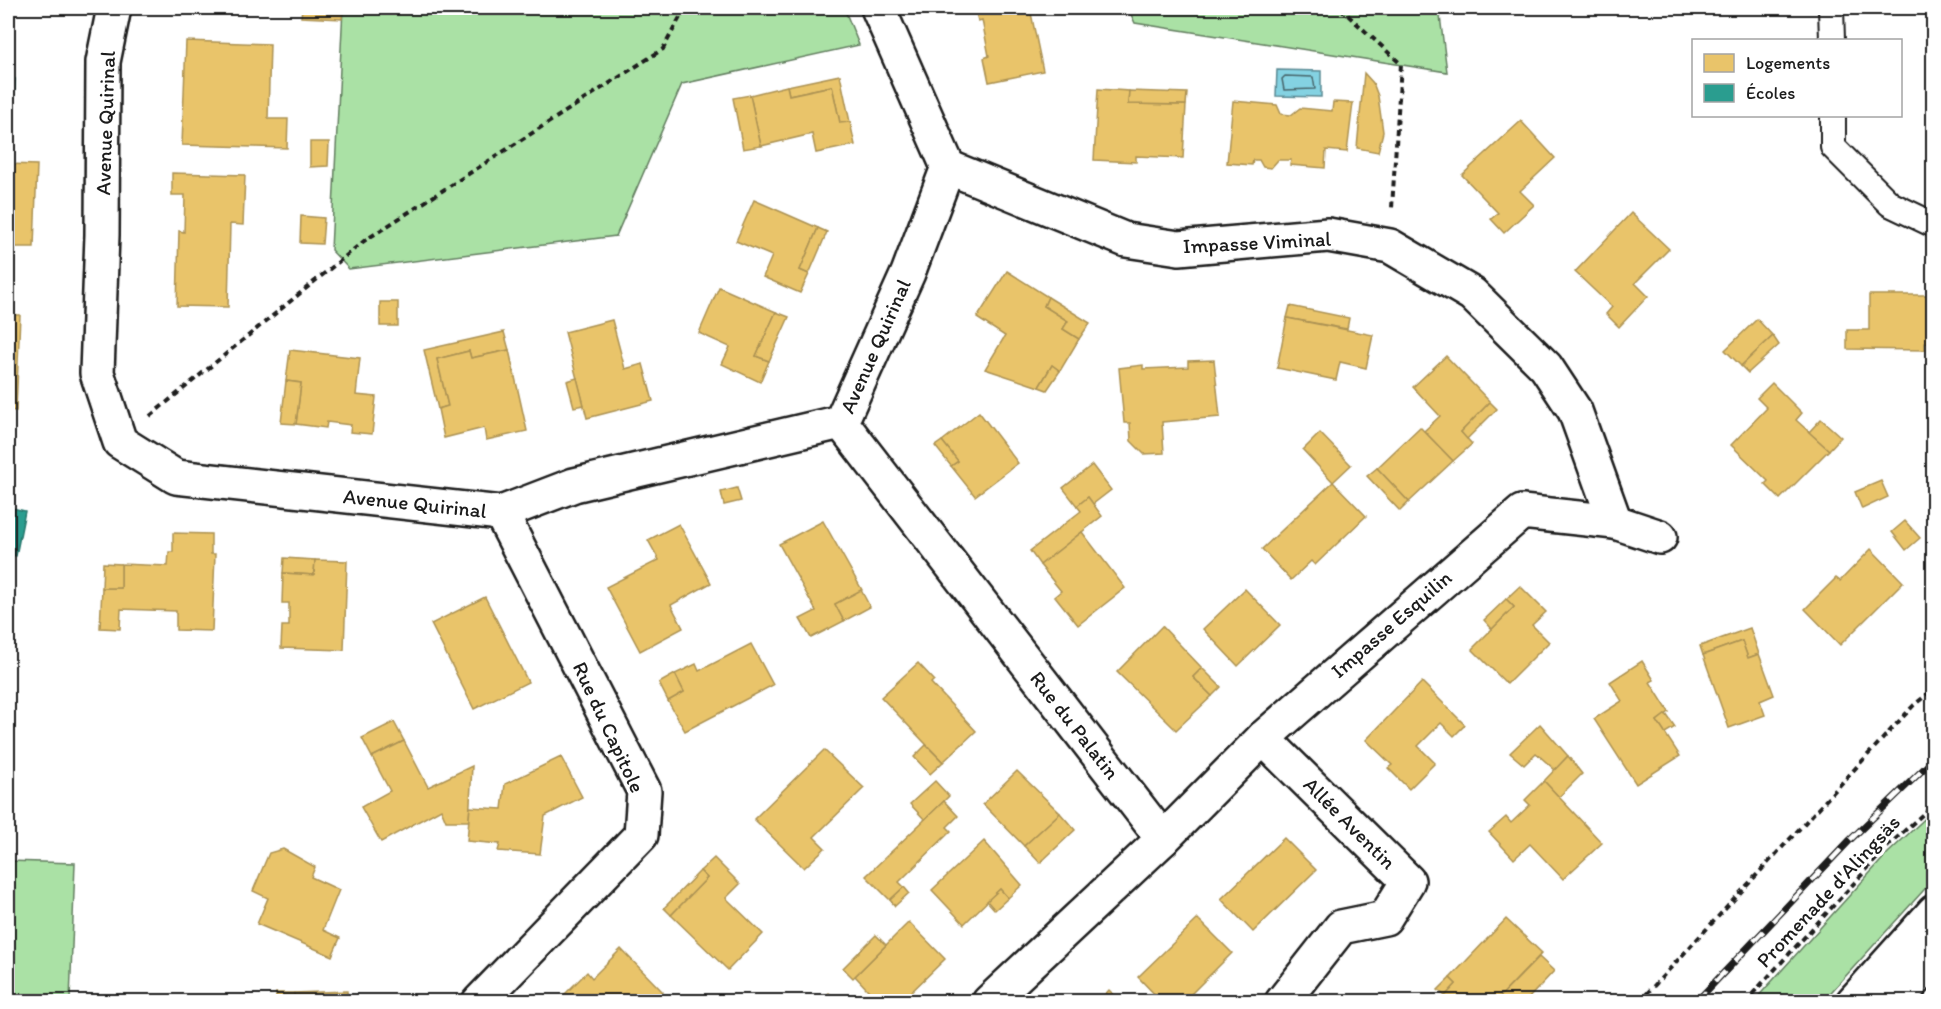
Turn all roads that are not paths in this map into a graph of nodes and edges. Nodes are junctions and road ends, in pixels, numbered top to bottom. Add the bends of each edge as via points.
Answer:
1 (114, 8) edge
2 (878, 8) edge
3 (1831, 8) edge
4 (1832, 39) edge
5 (1833, 117) edge
6 (948, 167) junction
7 (1934, 225) edge
8 (841, 422) junction
9 (501, 513) junction
10 (1614, 522) junction
11 (1660, 537) dead end
12 (1263, 738) junction
13 (1163, 839) junction
14 (1934, 912) edge
15 (1934, 959) edge
16 (480, 1002) edge
17 (989, 1002) edge
18 (1282, 1002) edge
19 (1853, 1002) edge
20 (1894, 1002) edge

1 - 9 street, Avenue Quirinal via 103,62 96,373 120,442 176,477
2 - 6 street
3 - 4 lane
5 - 7 lane via 1833,147 1890,204
6 - 8 street, Avenue Quirinal via 908,273
6 - 10 street, Impasse Viminal via 1126,240 1179,248 1328,235 1390,246 1472,294 1546,367 1575,411
8 - 9 street, Avenue Quirinal via 574,485
8 - 13 street, Rue du Palatin
9 - 16 street, Rue du Capitole via 644,791 641,835
10 - 11 street, Impasse Esquilin
10 - 12 street, Impasse Esquilin via 1522,512
12 - 13 street, Impasse Esquilin
12 - 18 street, Allée Aventin via 1408,881 1385,918 1341,927
13 - 17 street
14 - 19 street
15 - 20 street

